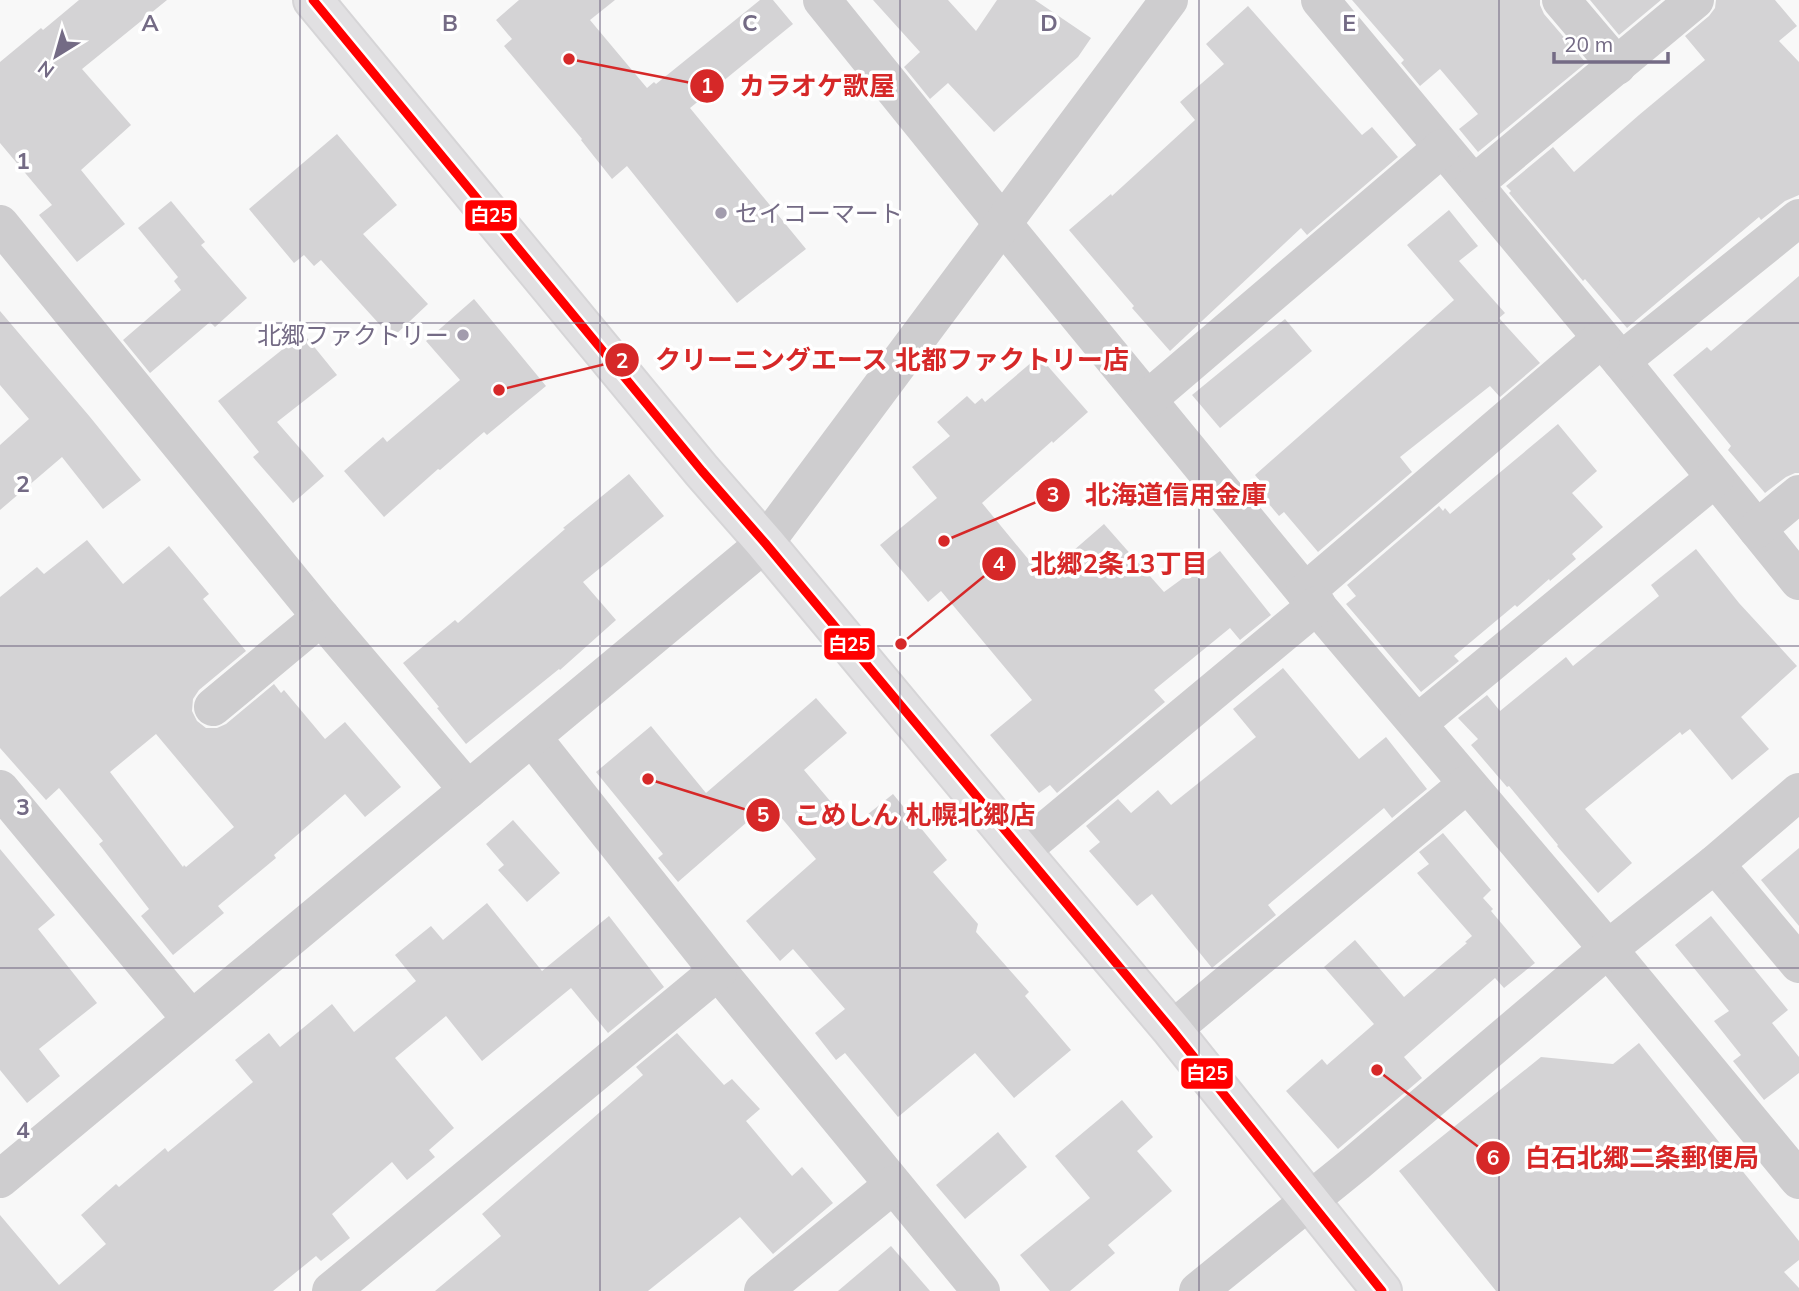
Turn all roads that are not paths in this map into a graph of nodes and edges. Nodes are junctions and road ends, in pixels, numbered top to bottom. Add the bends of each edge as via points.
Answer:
1 (313, 0) edge
2 (822, 0) edge
3 (1169, 0) edge
4 (1320, 0) edge
5 (1561, 0) edge
6 (1695, 0) edge
7 (1617, 66) junction
8 (1442, 148) junction
9 (1474, 184) junction
10 (1799, 218) edge
11 (0, 224) edge
12 (1003, 224) junction
13 (1611, 350) junction
14 (1148, 399) junction
15 (1715, 478) junction
16 (1799, 494) edge
17 (1757, 529) junction
18 (765, 543) junction
19 (1799, 580) edge
20 (1311, 598) junction
21 (321, 617) junction
22 (213, 707) dead end
23 (1418, 723) junction
24 (532, 737) junction
25 (1467, 785) junction
26 (0, 789) edge
27 (468, 790) junction
28 (1799, 792) edge
29 (12, 830) edge
30 (1021, 851) junction
31 (1714, 864) junction
32 (1608, 949) junction
33 (1799, 964) edge
34 (718, 971) junction
35 (191, 1019) junction
36 (1172, 1030) junction
37 (0, 1179) edge
38 (1799, 1180) edge
39 (892, 1185) junction
40 (1310, 1200) junction
41 (331, 1291) edge
42 (763, 1291) edge
43 (981, 1291) edge
44 (1198, 1291) edge
45 (1382, 1291) edge

1 - 18 main road
2 - 12 street
3 - 12 street
4 - 8 street
5 - 7 street
6 - 7 street
7 - 9 street
8 - 9 street
8 - 14 street
9 - 13 street
10 - 13 street
11 - 21 street
12 - 14 street
12 - 18 street
13 - 15 street
13 - 20 street
14 - 20 street
15 - 17 street
15 - 23 street
16 - 17 street
17 - 19 street
18 - 24 street
18 - 30 main road
20 - 23 street
20 - 30 street
21 - 22 street
21 - 27 street
23 - 25 street
24 - 27 street
24 - 34 street
25 - 32 street
25 - 36 street
26 - 29 street
27 - 35 street
28 - 31 street
29 - 35 street
30 - 36 main road
31 - 32 street
31 - 33 street
32 - 38 street
32 - 40 street
34 - 39 street
34 - 41 street
35 - 37 street
36 - 40 main road
39 - 42 street
39 - 43 street
40 - 44 street
40 - 45 main road

